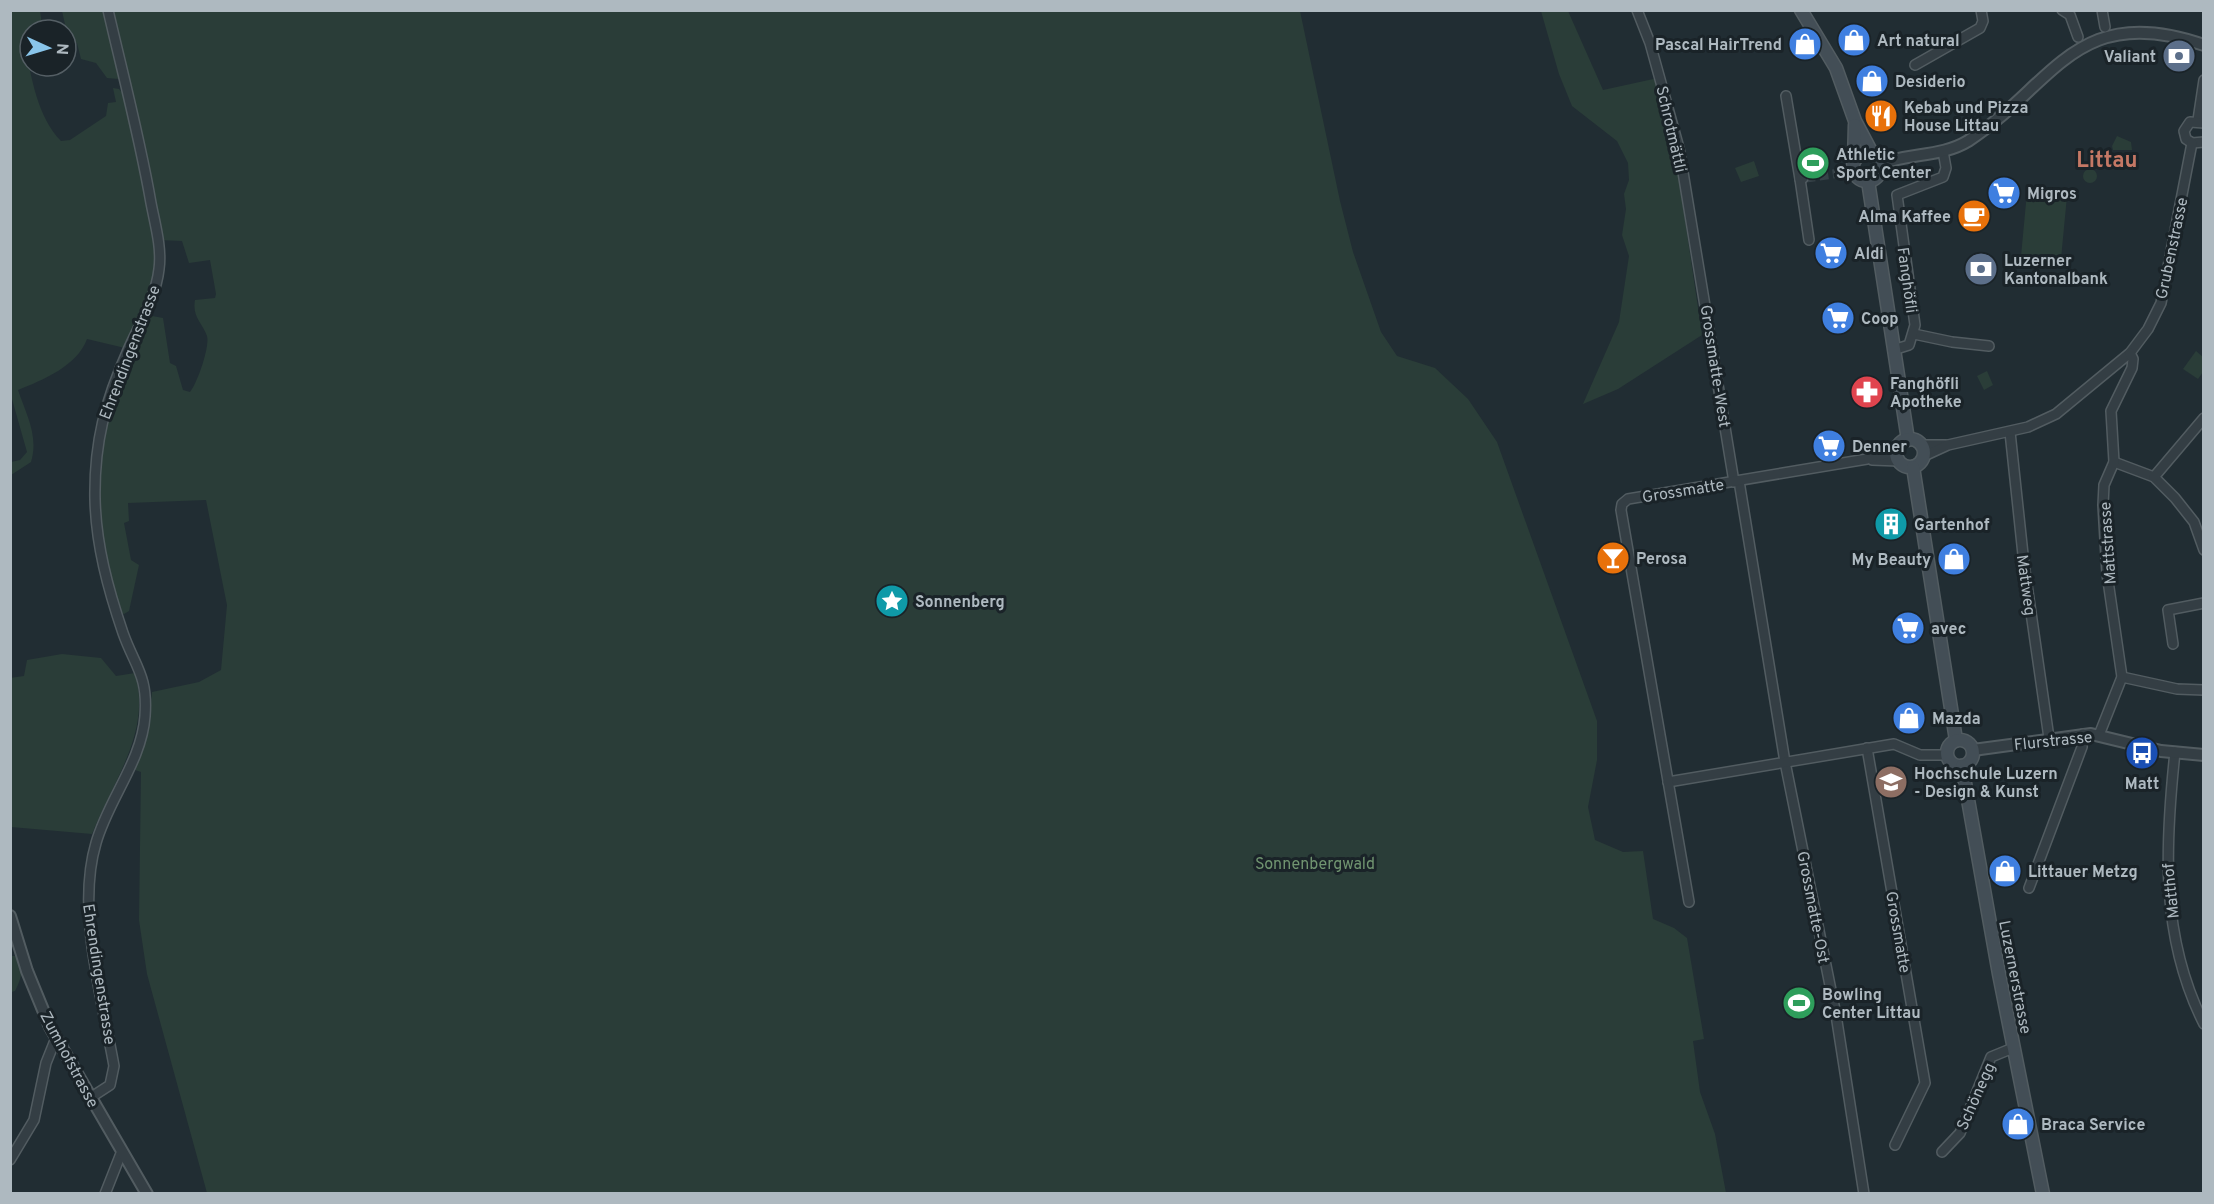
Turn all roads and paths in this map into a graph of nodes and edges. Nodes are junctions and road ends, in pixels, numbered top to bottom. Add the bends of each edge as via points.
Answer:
1 (108, 10) edge
2 (1637, 10) edge
3 (1801, 10) edge
4 (1981, 10) edge
5 (2062, 10) edge
6 (2102, 10) edge
7 (2105, 27) junction
8 (2078, 38) junction
9 (2204, 45) edge
10 (1915, 65) dead end
11 (2204, 80) edge
12 (1786, 96) dead end
13 (1855, 121) junction
14 (2201, 122) edge
15 (2203, 142) edge
16 (2192, 143) junction
17 (1943, 151) junction
18 (1877, 159) junction
19 (1849, 168) junction
20 (1868, 181) junction
21 (1809, 240) dead end
22 (1697, 250) joint
23 (1914, 334) junction
24 (1989, 346) dead end
25 (1893, 350) junction
26 (2130, 353) junction
27 (2204, 418) edge
28 (2010, 432) junction
29 (1908, 440) junction
30 (1923, 451) junction
31 (1898, 456) junction
32 (2114, 462) junction
33 (1912, 467) junction
34 (2154, 477) junction
35 (1737, 482) junction
36 (2204, 550) edge
37 (2204, 603) edge
38 (2173, 644) dead end
39 (2122, 677) junction
40 (2204, 690) edge
41 (2084, 734) junction
42 (2099, 735) junction
43 (2049, 738) junction
44 (1956, 740) junction
45 (1867, 748) junction
46 (1973, 750) junction
47 (2175, 752) junction
48 (1947, 755) junction
49 (2204, 755) edge
50 (1785, 762) junction
51 (1962, 766) junction
52 (1668, 782) junction
53 (2029, 888) dead end
54 (1689, 902) dead end
55 (10, 916) edge
56 (2204, 1024) edge
57 (56, 1038) junction
58 (2013, 1048) junction
59 (90, 1098) junction
60 (1895, 1145) dead end
61 (122, 1151) junction
62 (1942, 1152) dead end
63 (10, 1160) edge
64 (105, 1194) edge
65 (147, 1194) edge
66 (1864, 1194) edge
67 (2043, 1194) edge

1 - 59 street, Ehrendingenstrasse via 146,174 160,266 147,309 107,399 96,459 96,534 100,555 123,633 142,673 146,707 140,740 100,831 89,874 89,920 114,1066 110,1084
2 - 22 street, Schrotmättli via 1665,94
3 - 13 main road via 1836,68
4 - 10 street via 1980,28
5 - 8 street via 2070,15
6 - 7 street
7 - 8 street
7 - 9 street via 2126,23 2154,26
8 - 17 street via 1992,124 1965,143
11 - 14 street
12 - 21 street via 1803,178
13 - 18 main road
13 - 19 main road
14 - 16 street, Grubenstrasse via 2187,124 2186,139
15 - 16 street
16 - 26 street, Grubenstrasse via 2161,303
17 - 18 street
17 - 23 street, Fanghöfli via 1943,177 1897,195
18 - 19 main road via 1862,154
18 - 20 main road via 1877,177
19 - 20 main road via 1861,180
20 - 25 main road
22 - 35 street, Grossmatte-West
23 - 24 street, Fanghöfli
23 - 25 street, Fanghöfli via 1907,346
25 - 29 main road
26 - 28 street, Grubenstrasse via 2073,403
26 - 32 street, Mattstrasse via 2132,368 2111,411
27 - 34 street
28 - 30 street, Grubenstrasse
28 - 43 street, Mattweg
29 - 30 main road via 1917,441
29 - 31 main road via 1901,443
30 - 33 main road via 1920,463
31 - 33 main road
31 - 35 street, Grossmatte
32 - 34 street
32 - 39 street, Mattstrasse via 2104,485 2103,505 2107,574
33 - 44 main road
34 - 36 street via 2188,510
35 - 50 street, Grossmatte
35 - 52 street, Grossmatte via 1628,499 1622,504
37 - 38 street via 2168,610
39 - 40 street via 2177,689
39 - 42 street, Mattstrasse
41 - 42 street, Flurstrasse
41 - 43 street, Flurstrasse
41 - 53 street
42 - 47 street, Flurstrasse
43 - 46 street, Flurstrasse
44 - 46 main road via 1968,742
44 - 48 main road via 1949,745
45 - 48 street via 1894,744 1920,755
45 - 50 street
45 - 60 street, Grossmatte via 1925,1083
46 - 51 main road via 1972,759
47 - 49 street, Flurstrasse
47 - 56 street, Matthof via 2167,854 2170,903 2179,952
48 - 51 main road via 1954,765
50 - 52 street
50 - 66 street, Grossmatte-Ost via 1836,1015
51 - 58 main road, Luzernerstrasse
52 - 54 street, Grossmatte
55 - 57 street, Zumhofstrasse via 33,986
57 - 59 street, Zumhofstrasse
57 - 63 street via 46,1063 34,1120
58 - 62 street, Schönegg via 1991,1057 1960,1133
58 - 67 main road, Luzernerstrasse
59 - 61 street, Zumhofstrasse
61 - 64 street via 108,1178
61 - 65 street, Zumhofstrasse

